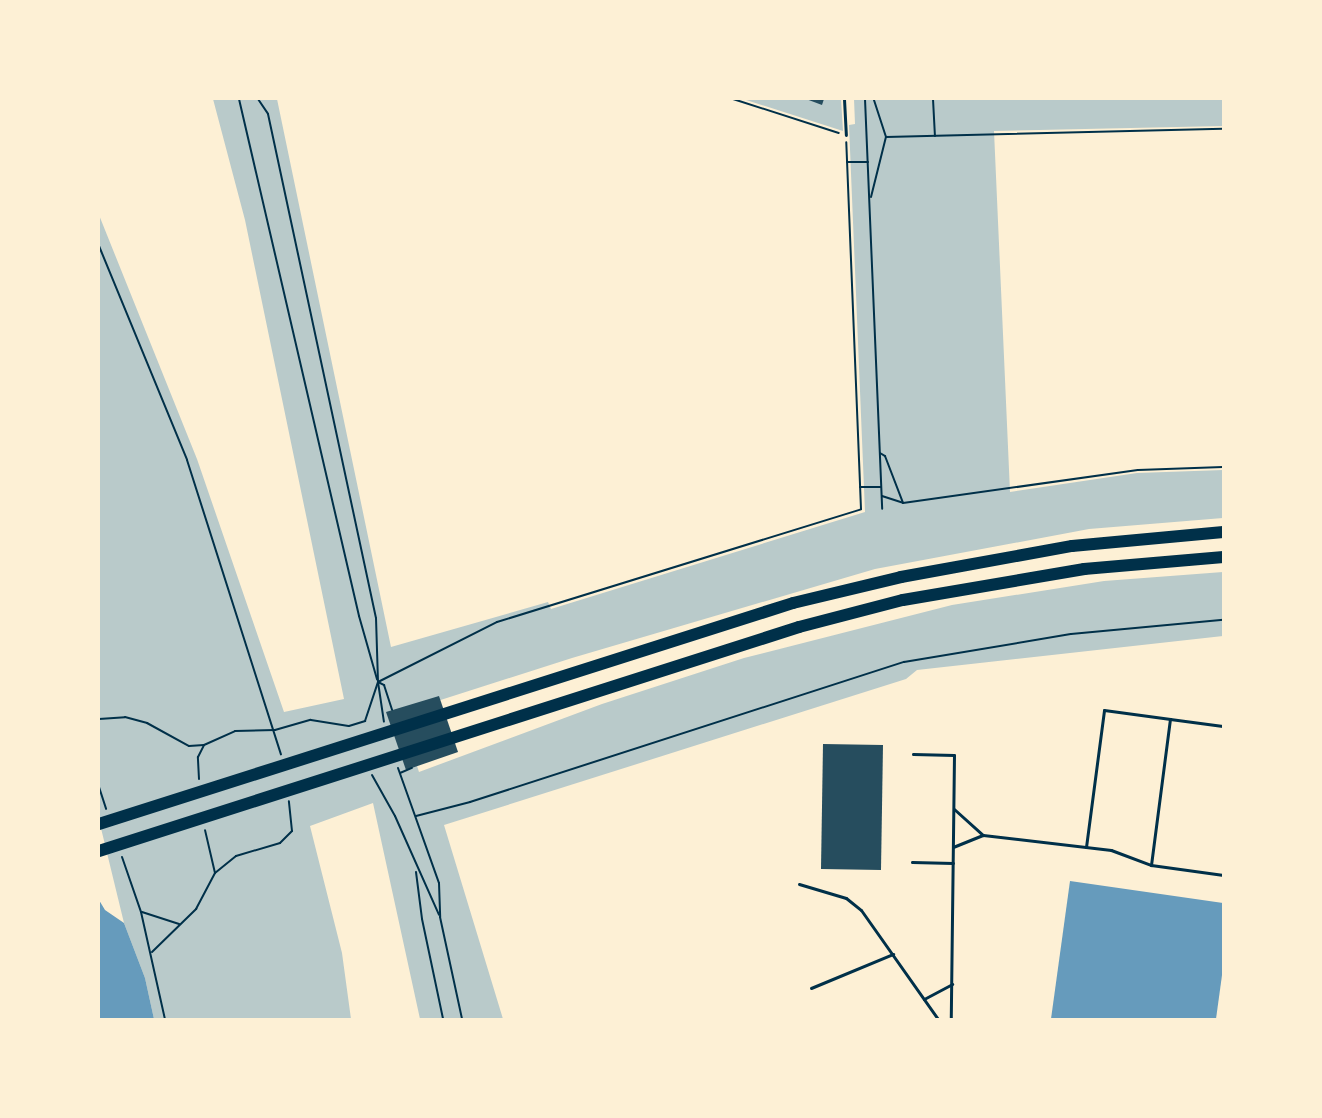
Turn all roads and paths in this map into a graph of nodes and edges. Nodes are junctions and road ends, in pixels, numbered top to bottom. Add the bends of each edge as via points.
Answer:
1 (239, 99) edge
2 (258, 99) edge
3 (733, 99) edge
4 (844, 99) edge
5 (866, 99) edge
6 (874, 99) edge
7 (933, 99) edge
8 (1223, 129) edge
9 (846, 135) junction
10 (935, 136) junction
11 (886, 137) junction
12 (847, 162) junction
13 (869, 162) junction
14 (870, 200) junction
15 (99, 246) edge
16 (880, 452) junction
17 (1223, 467) edge
18 (860, 487) junction
19 (881, 487) junction
20 (881, 496) junction
21 (903, 503) junction
22 (882, 510) dead end
23 (1223, 532) edge
24 (1223, 557) edge
25 (1223, 620) edge
26 (378, 682) junction
27 (392, 710) dead end
28 (99, 719) edge
29 (1170, 719) junction
30 (1223, 726) edge
31 (274, 730) junction
32 (913, 754) dead end
33 (282, 760) dead end
34 (412, 768) dead end
35 (99, 787) edge
36 (384, 791) dead end
37 (288, 793) dead end
38 (954, 808) junction
39 (416, 816) junction
40 (104, 821) edge
41 (983, 835) junction
42 (953, 847) junction
43 (1086, 847) junction
44 (120, 849) dead end
45 (99, 851) edge
46 (214, 860) dead end
47 (912, 862) dead end
48 (953, 863) junction
49 (1151, 865) junction
50 (416, 868) junction
51 (215, 873) junction
52 (1223, 875) edge
53 (799, 884) dead end
54 (141, 912) junction
55 (440, 917) junction
56 (179, 924) junction
57 (151, 953) junction
58 (892, 954) junction
59 (951, 984) junction
60 (811, 988) dead end
61 (924, 999) junction
62 (165, 1019) edge
63 (443, 1019) edge
64 (462, 1019) edge
65 (938, 1019) edge
66 (951, 1019) edge

1 - 26 path via 359,616
2 - 26 path via 268,114 376,618
3 - 9 path
4 - 9 lane
5 - 13 path
6 - 11 path
7 - 10 path
8 - 10 path
9 - 12 path
10 - 11 path
11 - 14 path via 878,181
12 - 13 path
12 - 18 path
13 - 14 path
14 - 16 path
15 - 31 path via 187,460
16 - 19 path
16 - 21 path
17 - 21 path via 1138,471
18 - 19 path
18 - 26 path via 861,509 497,622
19 - 20 path
20 - 21 path
20 - 22 path
23 - 40 highway via 1072,546 890,579 677,637
24 - 45 highway via 1084,568 903,600 712,652
25 - 39 path via 1071,634 904,662
26 - 27 path via 384,685
26 - 31 path via 365,721 350,726 311,720
28 - 31 path via 125,717 147,723 189,746 204,745 235,731
29 - 30 lane
29 - 43 lane via 1104,710
29 - 49 lane
31 - 33 path
32 - 38 lane via 954,755
34 - 39 path via 399,771
35 - 40 path
36 - 50 path
37 - 51 path via 292,831 280,843 236,856
38 - 41 lane
38 - 42 lane
39 - 55 path via 438,883
41 - 42 lane
41 - 43 lane
42 - 48 lane
43 - 49 lane via 1111,850
44 - 54 path
46 - 51 path
47 - 48 lane
48 - 59 lane
49 - 52 lane
50 - 55 path
50 - 63 path via 422,920
51 - 56 path via 196,909
53 - 58 lane via 846,898 861,910
54 - 56 path
54 - 57 path
55 - 64 path
56 - 57 path
57 - 62 path
58 - 60 lane
58 - 61 lane
59 - 61 lane
59 - 66 lane
61 - 65 lane

